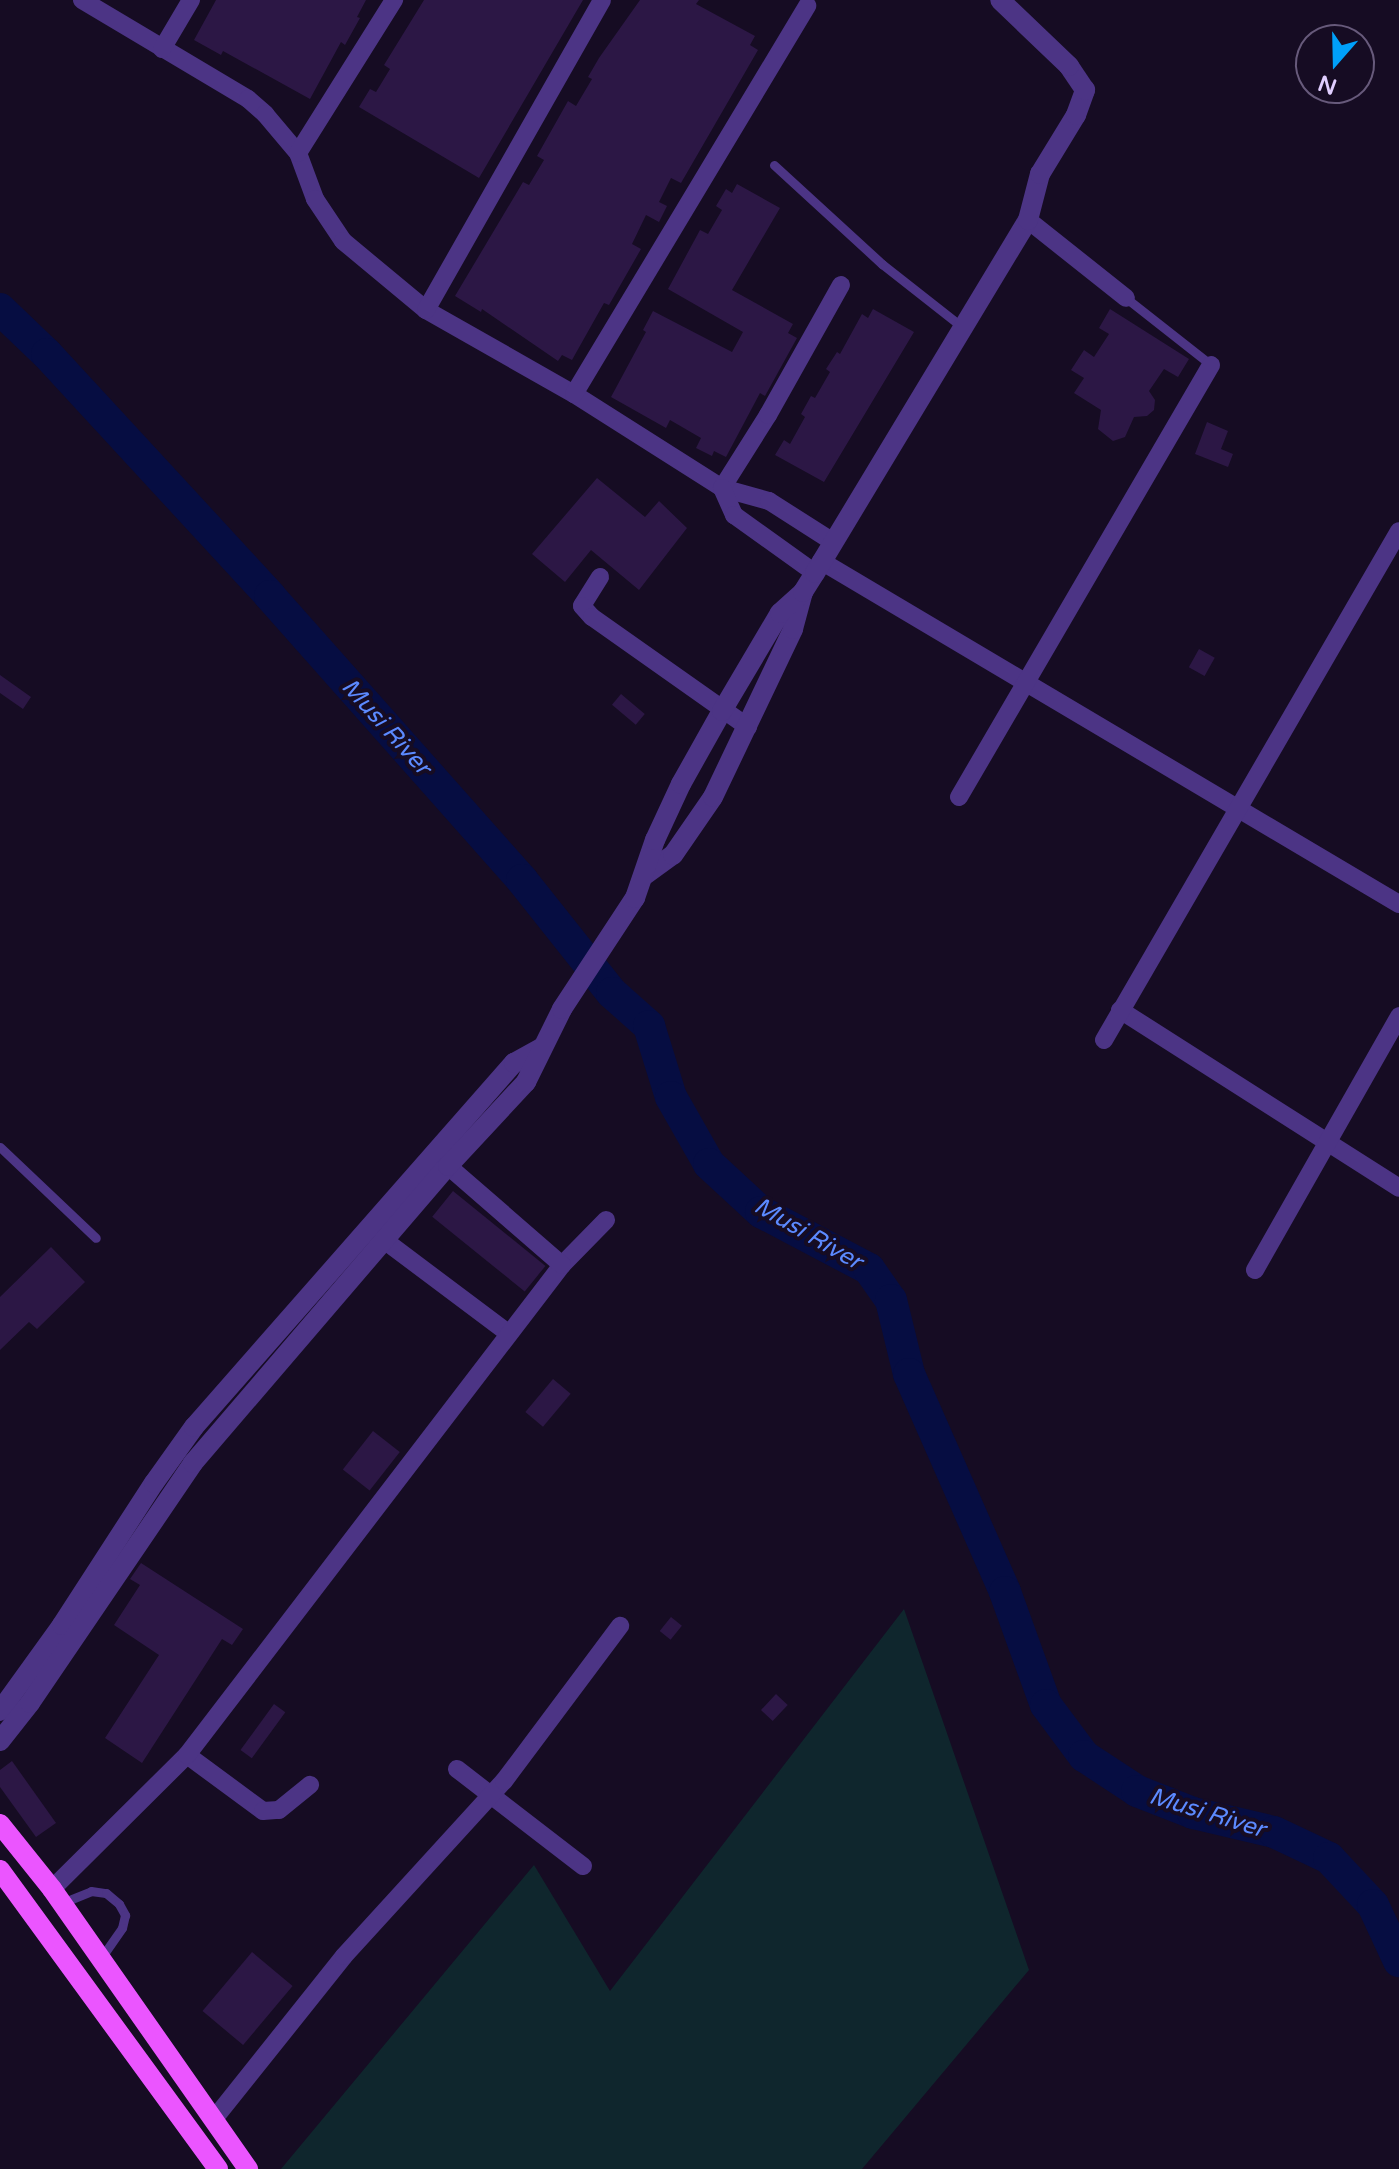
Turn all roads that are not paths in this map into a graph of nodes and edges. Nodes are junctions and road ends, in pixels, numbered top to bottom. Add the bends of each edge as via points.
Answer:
1 (82, 0) edge
2 (191, 0) edge
3 (394, 0) edge
4 (602, 0) edge
5 (1000, 0) edge
6 (807, 6) dead end
7 (162, 49) junction
8 (298, 153) junction
9 (774, 165) dead end
10 (1028, 220) junction
11 (841, 285) dead end
12 (1126, 298) joint
13 (426, 310) junction
14 (962, 328) junction
15 (1211, 365) joint
16 (574, 394) junction
17 (722, 488) junction
18 (1399, 531) edge
19 (833, 542) junction
20 (818, 567) junction
21 (600, 577) dead end
22 (803, 592) junction
23 (1026, 683) junction
24 (722, 711) junction
25 (748, 727) junction
26 (959, 797) dead end
27 (1237, 808) junction
28 (645, 875) junction
29 (1399, 904) edge
30 (1120, 1010) junction
31 (1399, 1016) edge
32 (1104, 1040) dead end
33 (541, 1048) junction
34 (1327, 1143) junction
35 (0, 1147) edge
36 (448, 1166) junction
37 (1399, 1188) edge
38 (606, 1220) dead end
39 (96, 1238) dead end
40 (384, 1240) junction
41 (562, 1265) junction
42 (1255, 1270) dead end
43 (311, 1310) junction
44 (509, 1334) junction
45 (620, 1626) dead end
46 (32, 1684) junction
47 (0, 1711) edge
48 (0, 1741) edge
49 (187, 1755) junction
50 (457, 1769) dead end
51 (310, 1785) dead end
52 (490, 1795) junction
53 (0, 1824) edge
54 (583, 1866) dead end
55 (0, 1870) edge
56 (57, 1896) junction
57 (101, 1958) junction
58 (214, 2119) junction
59 (218, 2169) edge
60 (248, 2169) edge

1 - 7 street
2 - 7 street
3 - 8 street
4 - 13 street
5 - 10 street via 1069,66 1085,90 1040,174
6 - 16 street
7 - 8 street via 248,99
8 - 13 street via 315,199 343,241
9 - 14 lane via 882,264
10 - 12 street
10 - 14 street
11 - 17 street
12 - 15 lane
13 - 16 street
14 - 19 street
15 - 23 street
16 - 17 street
17 - 19 street via 769,501
17 - 20 street via 734,515
18 - 27 street
19 - 20 street
20 - 22 street
20 - 23 street
21 - 24 street via 582,606 592,617
22 - 24 street via 780,613
22 - 25 street via 793,629
23 - 26 street
23 - 27 street
24 - 25 street
24 - 28 street via 681,784
25 - 28 street via 697,825 673,855
27 - 29 street
27 - 30 street
28 - 33 street
30 - 32 street
30 - 34 street
31 - 34 street
33 - 36 street via 526,1082
33 - 43 street via 514,1063
34 - 37 street
34 - 42 street
35 - 39 lane
36 - 40 street
36 - 41 street
38 - 41 street
40 - 43 street
40 - 44 street
41 - 44 street
43 - 46 street via 182,1461
44 - 49 street
45 - 52 street
46 - 47 street
46 - 48 street
49 - 51 street via 263,1811 279,1810
49 - 56 street
50 - 52 street
52 - 54 street
52 - 58 street via 344,1956
53 - 56 main road
55 - 59 main road
56 - 57 main road
56 - 57 lane via 91,1891 106,1893 119,1904 125,1915 122,1928
57 - 58 main road
58 - 60 main road

